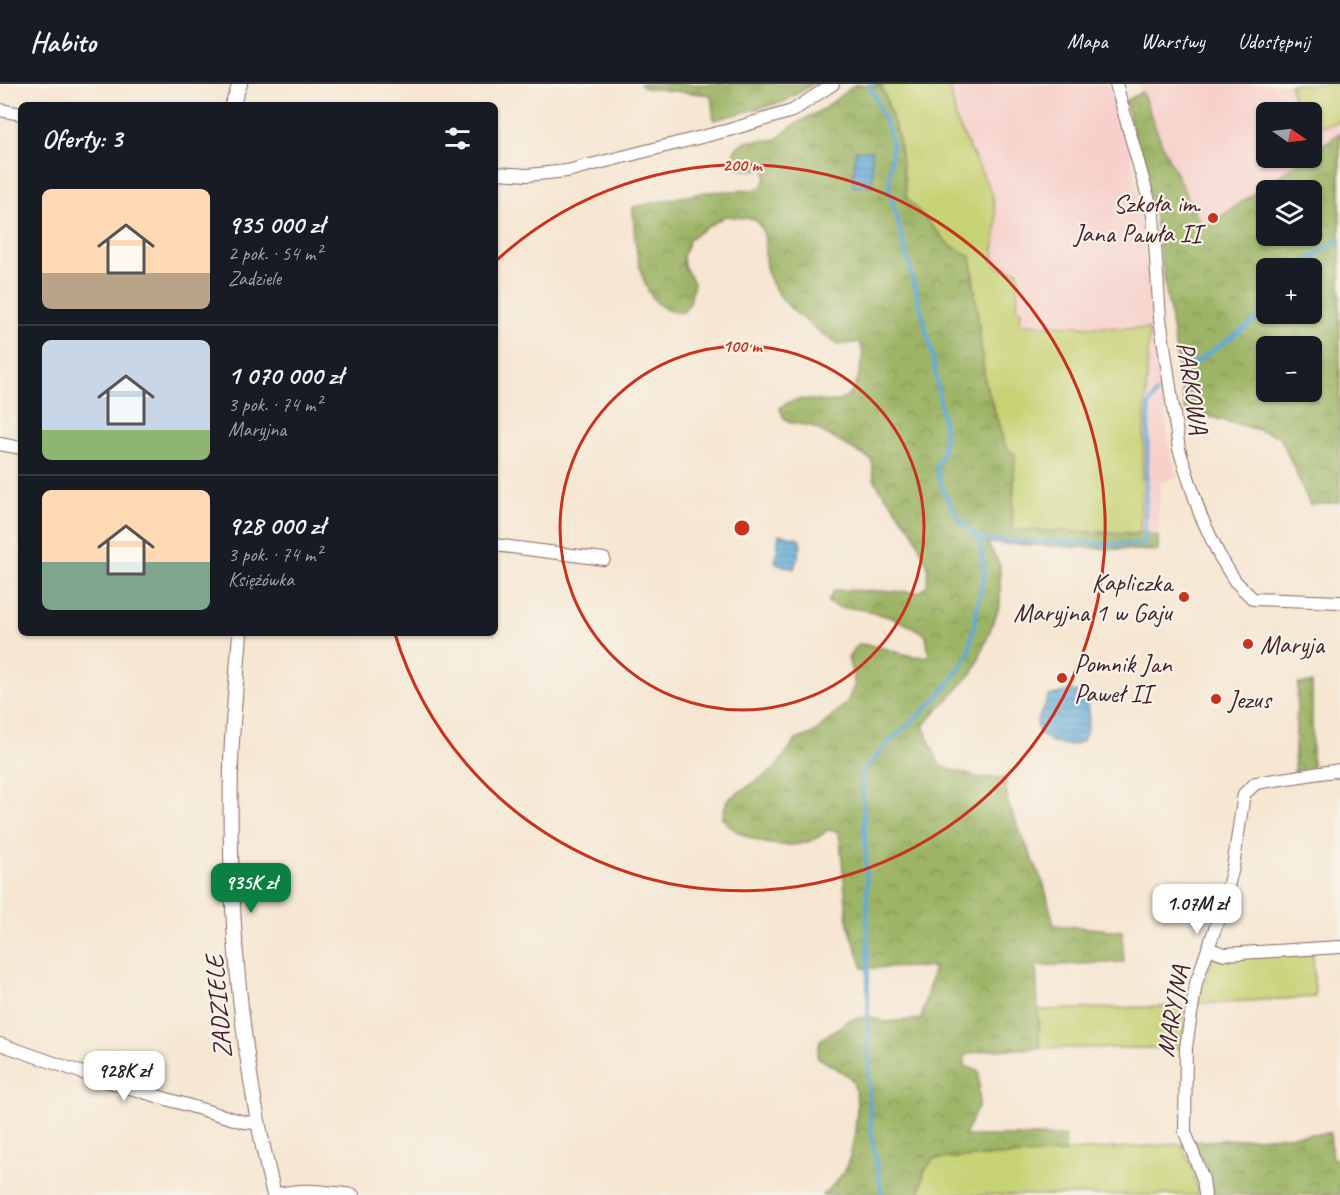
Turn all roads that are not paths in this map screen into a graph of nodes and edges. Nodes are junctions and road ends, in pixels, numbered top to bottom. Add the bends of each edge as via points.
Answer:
1 (240, 84) edge
2 (833, 84) edge
3 (1116, 84) edge
4 (233, 102) edge
5 (0, 110) edge
6 (18, 113) edge
7 (498, 173) edge
8 (0, 444) edge
9 (18, 447) edge
10 (498, 545) edge
11 (604, 559) dead end
12 (1340, 602) edge
13 (240, 636) edge
14 (1340, 770) edge
15 (1208, 948) junction
16 (1340, 948) edge
17 (0, 1044) edge
18 (256, 1123) junction
19 (275, 1195) edge
20 (353, 1195) edge
21 (1205, 1195) edge

1 - 4 street
2 - 7 street via 792,111 729,130 567,171 528,176
3 - 12 street, PARKOWA via 1153,215 1160,318 1179,449 1200,514 1219,555 1253,599
5 - 6 street
8 - 9 street
10 - 11 street
13 - 18 street, ZADZIELE via 230,834 239,1005
14 - 15 street, MARYJNA via 1256,783 1245,790 1233,867
15 - 16 street via 1224,954
15 - 21 street, MARYJNA via 1196,983 1186,1047 1184,1102 1185,1132
17 - 18 street via 103,1080
18 - 19 street, ZADZIELE
19 - 20 street via 301,1190

